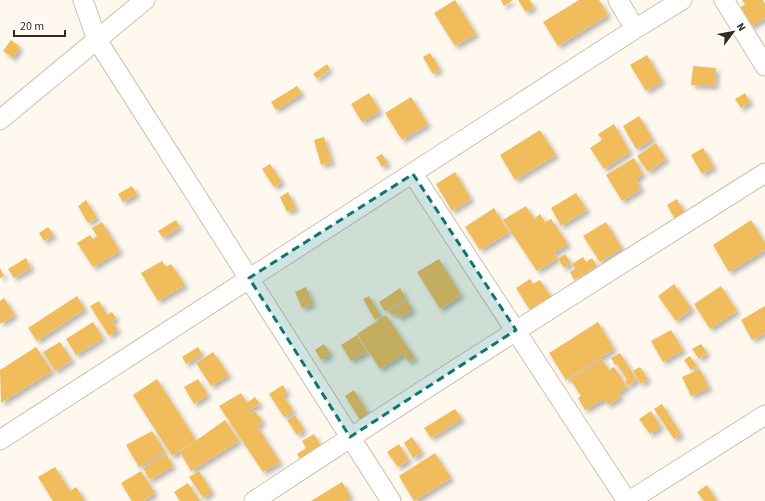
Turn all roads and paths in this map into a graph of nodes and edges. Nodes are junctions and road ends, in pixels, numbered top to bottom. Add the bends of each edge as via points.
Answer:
1 (83, 0) edge
2 (146, 0) edge
3 (618, 0) edge
4 (682, 0) edge
5 (724, 0) edge
6 (635, 29) junction
7 (97, 40) junction
8 (765, 66) edge
9 (0, 120) edge
10 (765, 173) edge
11 (412, 174) junction
12 (249, 278) junction
13 (516, 330) junction
14 (765, 415) edge
15 (350, 437) junction
16 (0, 440) edge
17 (254, 501) edge
18 (391, 501) edge
19 (628, 501) edge

1 - 7 street
2 - 7 street
3 - 6 street
4 - 6 street
5 - 8 street
6 - 11 street
7 - 9 street
7 - 12 street
10 - 13 street
11 - 12 street
11 - 13 street
12 - 15 street
12 - 16 street
13 - 15 street
13 - 19 street
14 - 19 street
15 - 17 street
15 - 18 street

